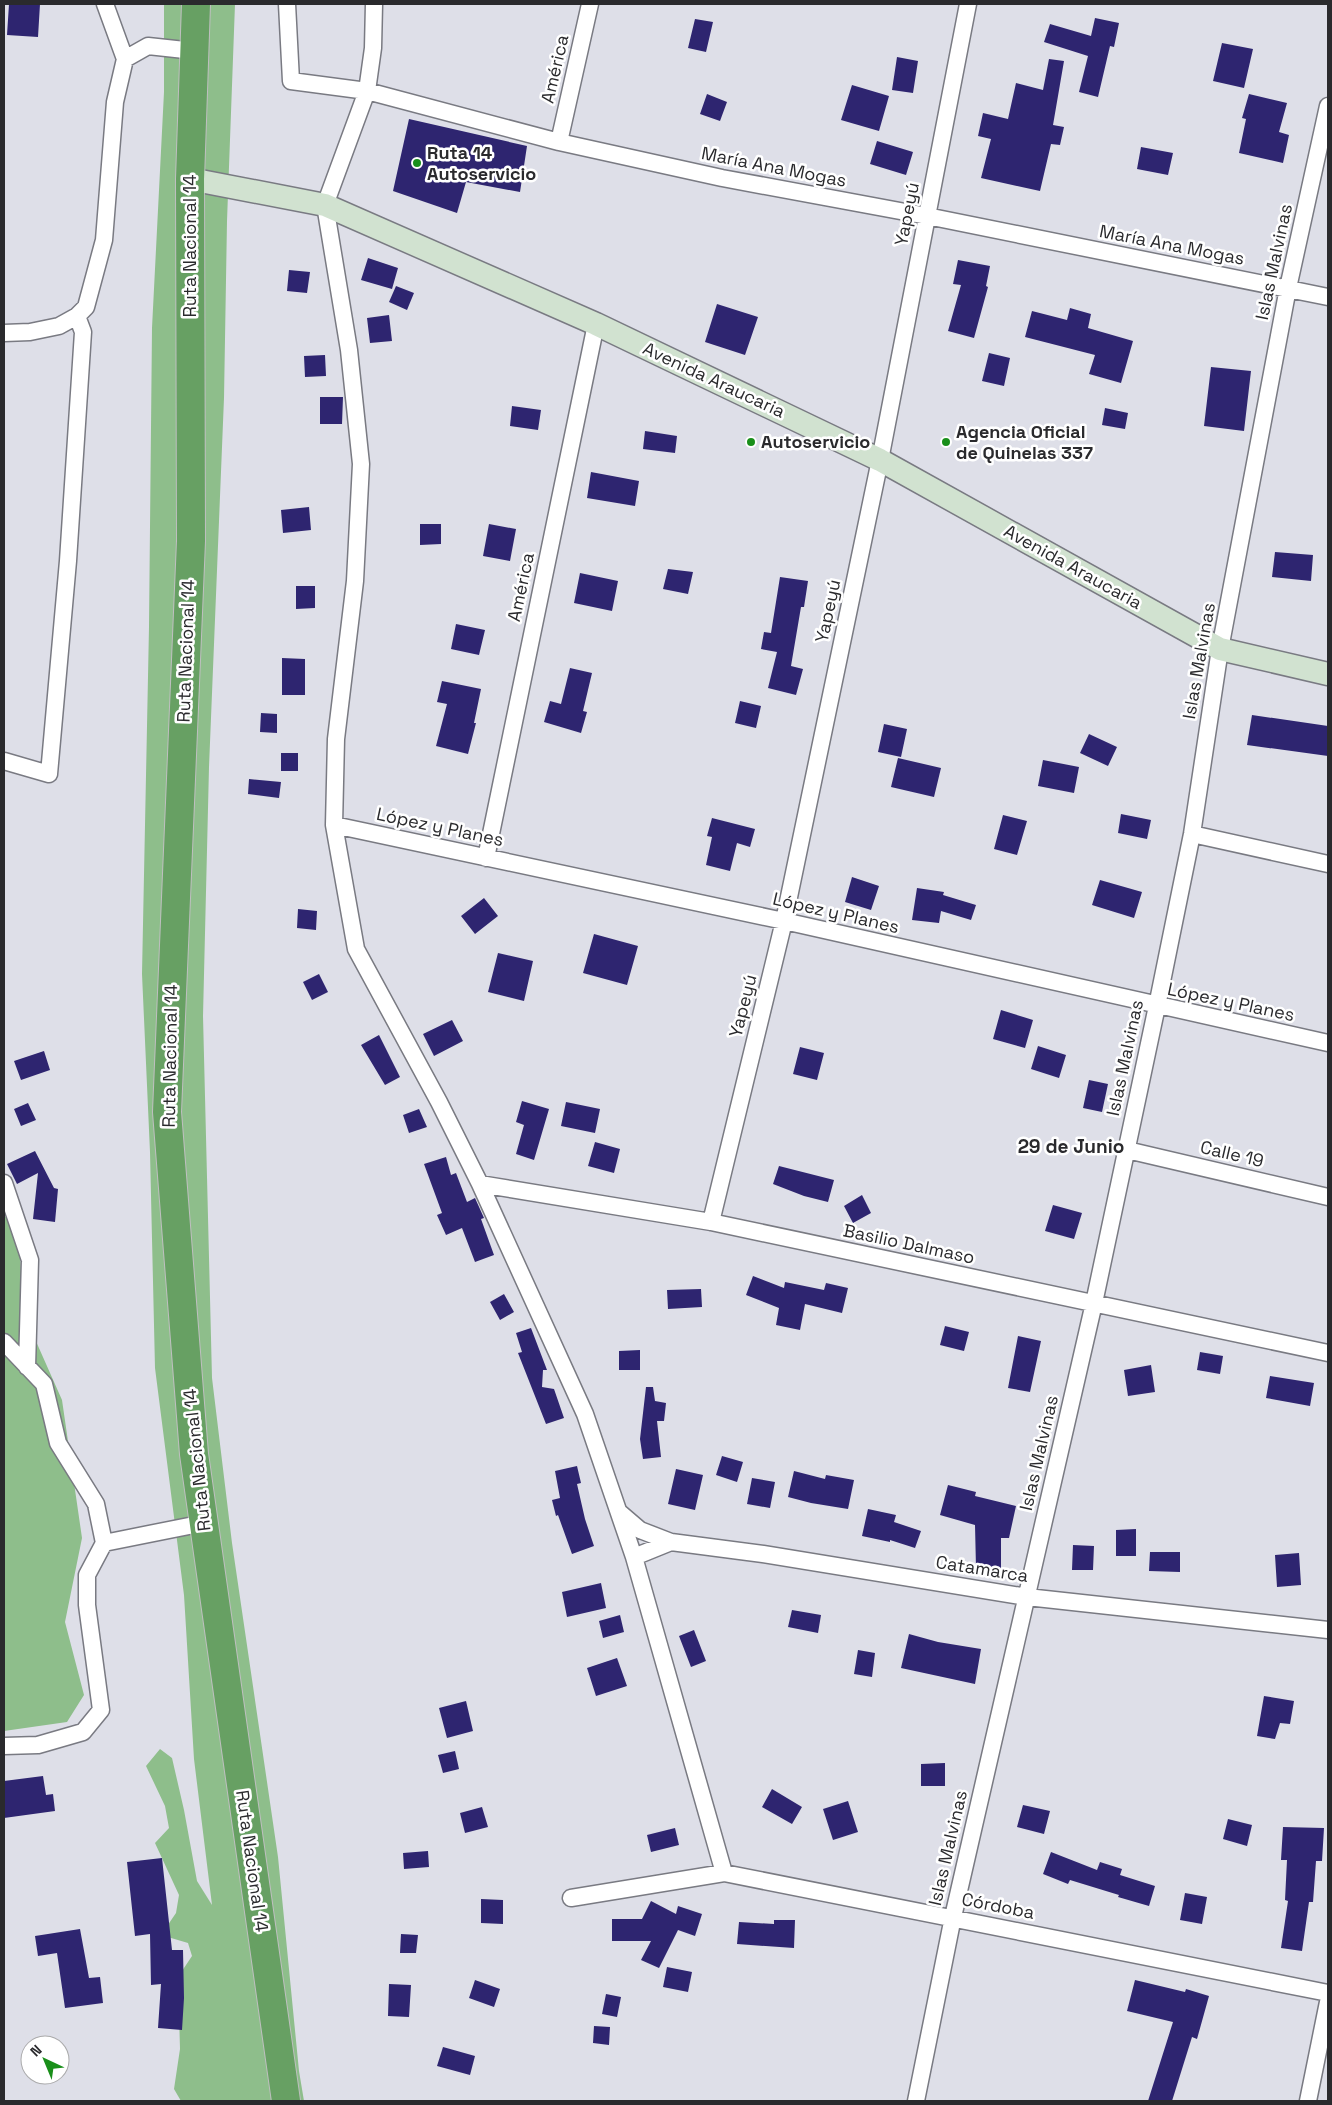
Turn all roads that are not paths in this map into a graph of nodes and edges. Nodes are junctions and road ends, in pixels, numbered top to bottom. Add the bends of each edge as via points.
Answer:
1 (105, 4) edge
2 (196, 4) edge
3 (287, 4) edge
4 (374, 4) edge
5 (590, 4) edge
6 (968, 4) edge
7 (194, 51) junction
8 (125, 59) junction
9 (367, 91) junction
10 (1328, 106) edge
11 (559, 142) junction
12 (190, 179) junction
13 (325, 205) junction
14 (926, 216) junction
15 (1288, 288) junction
16 (1328, 297) edge
17 (77, 316) junction
18 (596, 324) junction
19 (4, 333) edge
20 (880, 460) junction
21 (1220, 649) junction
22 (1328, 674) edge
23 (4, 761) edge
24 (334, 825) junction
25 (1192, 834) junction
26 (486, 858) junction
27 (1328, 864) edge
28 (784, 922) junction
29 (1157, 1006) junction
30 (1328, 1043) edge
31 (1127, 1150) junction
32 (4, 1183) edge
33 (480, 1184) junction
34 (1328, 1197) edge
35 (711, 1222) junction
36 (1094, 1303) junction
37 (4, 1342) edge
38 (1328, 1353) edge
39 (27, 1367) junction
40 (619, 1512) junction
41 (204, 1523) junction
42 (671, 1542) junction
43 (104, 1543) junction
44 (634, 1557) junction
45 (1027, 1597) junction
46 (1328, 1630) edge
47 (4, 1746) edge
48 (724, 1873) junction
49 (571, 1898) dead end
50 (953, 1917) junction
51 (1328, 1993) edge
52 (1328, 2002) edge
53 (286, 2101) edge
54 (916, 2101) edge
55 (1308, 2101) edge

1 - 8 street
2 - 7 highway, Ruta Nacional 14
3 - 9 street, María Ana Mogas via 291,81
4 - 9 street
5 - 11 street, América
6 - 14 street, Yapeyú
7 - 8 street via 148,46
7 - 12 highway, Ruta Nacional 14
8 - 17 street via 115,102 104,240 86,307
9 - 11 street, María Ana Mogas
9 - 13 street
10 - 15 street, Islas Malvinas
11 - 14 street, María Ana Mogas via 722,178
12 - 13 main road, Avenida Araucaria
12 - 41 highway, Ruta Nacional 14 via 191,541 166,1112 194,1454
13 - 18 main road, Avenida Araucaria
13 - 24 street via 349,350 361,464 355,581 336,739
14 - 15 street, María Ana Mogas
14 - 20 street, Yapeyú
15 - 16 street, María Ana Mogas
15 - 21 street, Islas Malvinas
17 - 19 street via 59,326
17 - 23 street via 83,332 68,561 49,774
18 - 20 main road, Avenida Araucaria
18 - 26 street, América
20 - 21 main road, Avenida Araucaria
20 - 28 street, Yapeyú
21 - 22 main road, Avenida Araucaria
21 - 25 street, Islas Malvinas
24 - 26 street, López y Planes
24 - 33 street via 356,949
25 - 27 street
25 - 29 street, Islas Malvinas
26 - 28 street, López y Planes
28 - 29 street, López y Planes
28 - 35 street, Yapeyú
29 - 30 street, López y Planes
29 - 31 street, Islas Malvinas
31 - 34 street, Calle 19
31 - 36 street, Islas Malvinas
32 - 39 street via 30,1260
33 - 35 street, Basilio Dalmaso
33 - 40 street via 586,1414
35 - 36 street, Basilio Dalmaso
36 - 38 street, Basilio Dalmaso
36 - 45 street, Islas Malvinas
37 - 39 street
39 - 43 street via 44,1384 58,1444 96,1504
40 - 42 street via 640,1530
40 - 44 street
41 - 43 street
41 - 53 highway, Ruta Nacional 14
42 - 44 street, Catamarca
42 - 45 street, Catamarca
43 - 47 street via 87,1575 87,1605 101,1710 83,1732 38,1745
44 - 48 street
45 - 46 street, Catamarca
45 - 50 street, Islas Malvinas
48 - 49 street, Córdoba
48 - 50 street, Córdoba
50 - 51 street, Córdoba
50 - 54 street, Islas Malvinas
52 - 55 street

